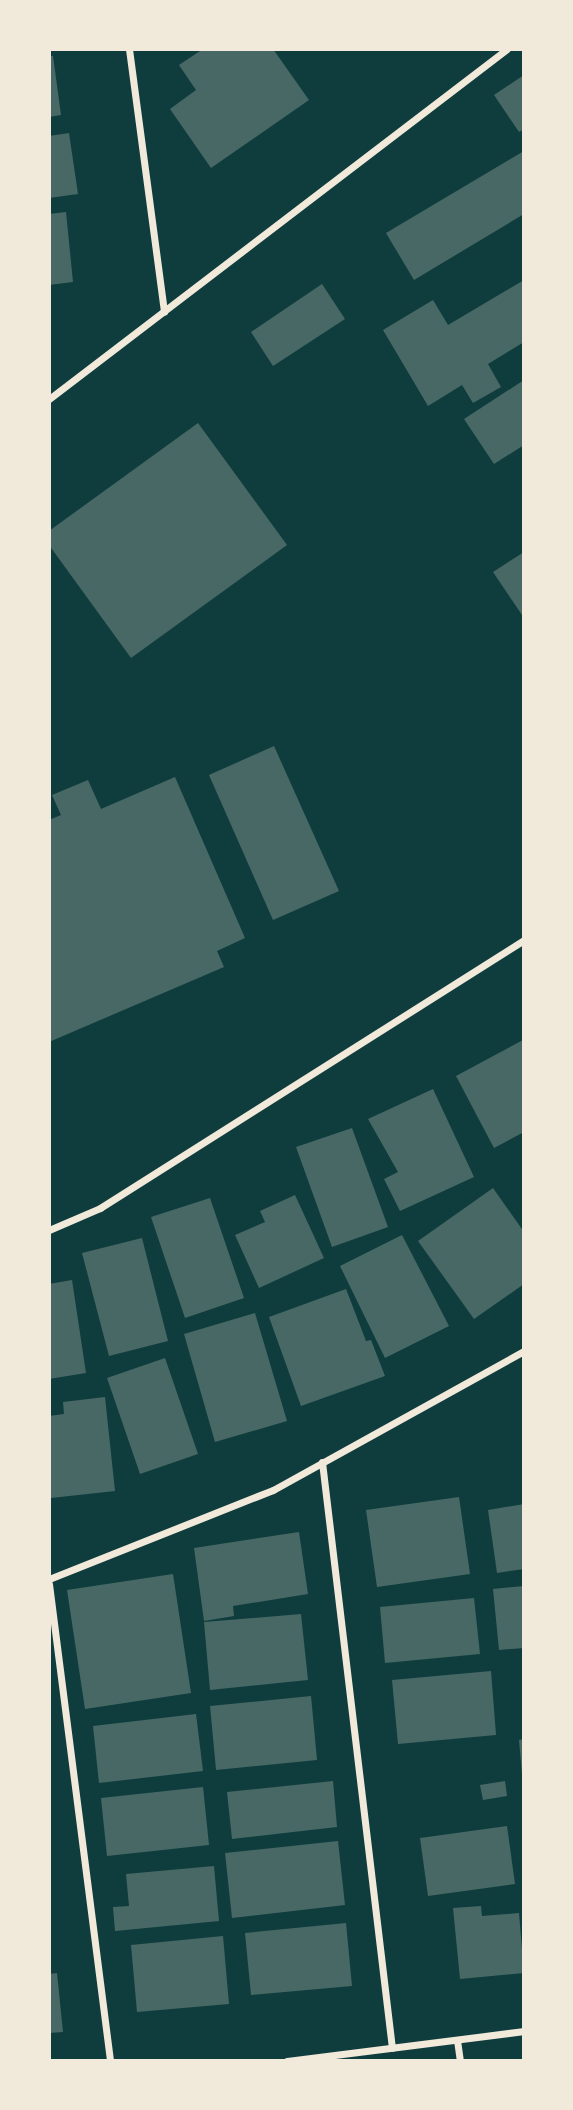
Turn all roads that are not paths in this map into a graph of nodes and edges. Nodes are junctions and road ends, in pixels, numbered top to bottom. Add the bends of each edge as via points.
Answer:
1 (129, 49) edge
2 (507, 49) edge
3 (164, 312) junction
4 (49, 399) edge
5 (524, 940) edge
6 (49, 1230) edge
7 (524, 1351) edge
8 (322, 1462) junction
9 (49, 1579) edge
10 (49, 1584) edge
11 (524, 2031) edge
12 (457, 2040) junction
13 (392, 2048) junction
14 (110, 2061) edge
15 (287, 2061) edge
16 (460, 2061) edge

1 - 3 street
2 - 3 street
3 - 4 street
5 - 6 street via 100,1209
7 - 8 street
8 - 9 street via 273,1490
8 - 13 street
10 - 14 street
11 - 12 street
12 - 13 street
12 - 16 street
13 - 15 street

